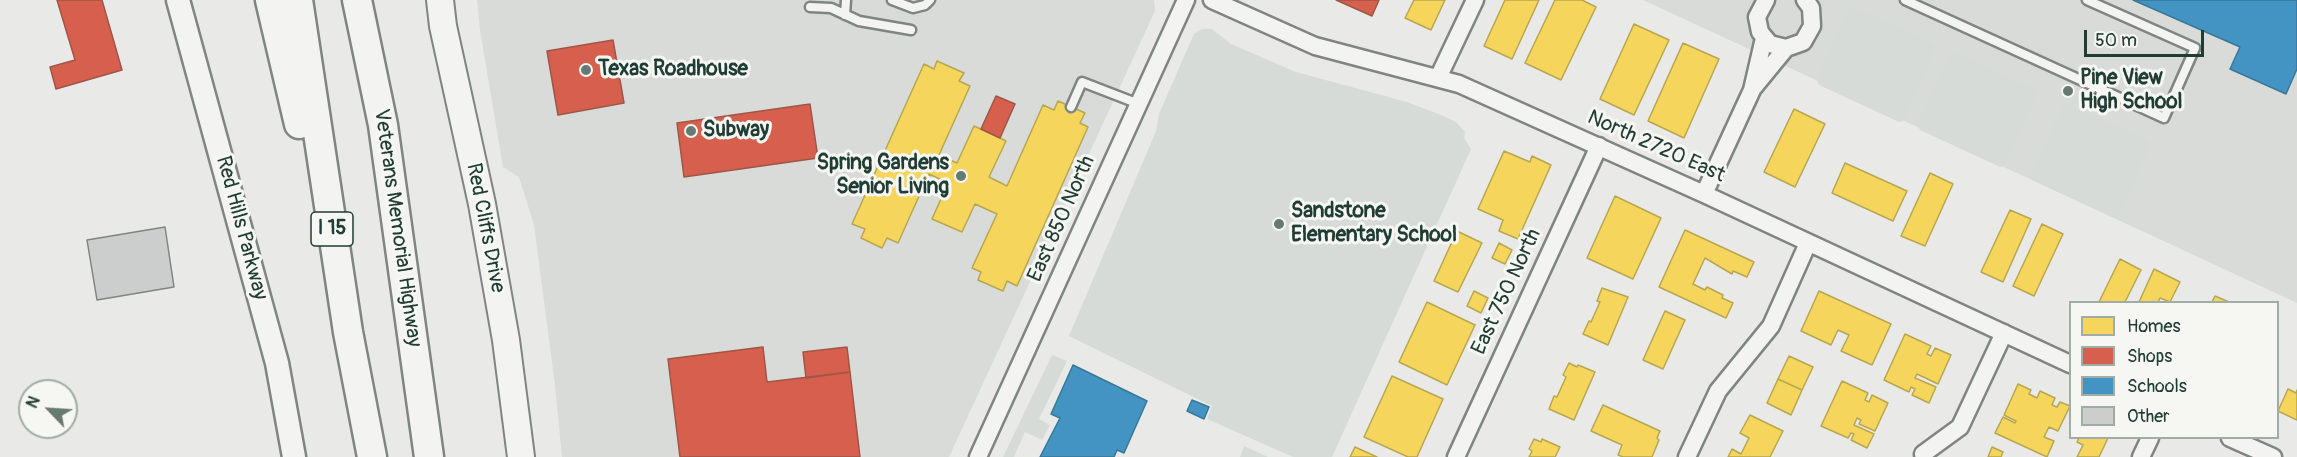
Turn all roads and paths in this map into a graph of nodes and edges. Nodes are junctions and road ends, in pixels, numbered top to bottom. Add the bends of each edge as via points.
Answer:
1 (178, 0) edge
2 (270, 0) edge
3 (298, 0) edge
4 (357, 0) edge
5 (366, 0) edge
6 (440, 0) edge
7 (846, 0) edge
8 (892, 0) edge
9 (930, 0) edge
10 (1186, 0) edge
11 (1212, 0) edge
12 (1475, 0) edge
13 (1766, 0) edge
14 (1805, 0) edge
15 (1905, 0) edge
16 (2087, 0) edge
17 (810, 7) dead end
18 (845, 15) junction
19 (911, 30) dead end
20 (1764, 38) junction
21 (1786, 48) junction
22 (1438, 78) junction
23 (1752, 90) junction
24 (1138, 104) junction
25 (1071, 107) dead end
26 (383, 125) junction
27 (1599, 146) junction
28 (1704, 194) junction
29 (1808, 243) junction
30 (348, 332) junction
31 (2004, 333) junction
32 (2069, 364) edge
33 (2150, 439) edge
34 (2232, 439) edge
35 (1923, 454) dead end
36 (294, 457) edge
37 (372, 457) edge
38 (429, 457) edge
39 (521, 457) edge
40 (978, 457) edge
41 (1456, 457) edge
42 (1687, 457) edge
43 (2141, 457) edge
44 (2273, 457) edge

1 - 36 main road, Red Hills Parkway via 277,363
2 - 30 highway
3 - 30 highway, I 15
4 - 26 highway, Veterans Memorial Highway
5 - 26 highway
6 - 39 main road, Red Cliffs Drive via 482,204 506,340
7 - 18 lane
8 - 9 lane via 913,8
10 - 24 street, East 850 North
11 - 22 street, North 2720 East via 1315,46
12 - 22 street
13 - 20 street via 1757,17
14 - 21 street via 1813,17 1809,35 1803,42
15 - 16 lane via 2164,118 2195,48
17 - 18 lane via 831,8
18 - 19 lane
20 - 21 street
20 - 23 street
21 - 23 street
22 - 27 street, North 2720 East
23 - 28 street
24 - 25 lane via 1082,82
24 - 40 street, East 850 North
26 - 38 highway, Veterans Memorial Highway
27 - 28 street, North 2720 East
27 - 41 street, East 750 North
28 - 29 street, North 2720 East
29 - 31 street, North 2720 East
29 - 42 street via 1771,326 1718,390
30 - 37 highway, I 15
31 - 32 street, North 2720 East
31 - 35 street via 1960,427
33 - 43 street
34 - 44 street

